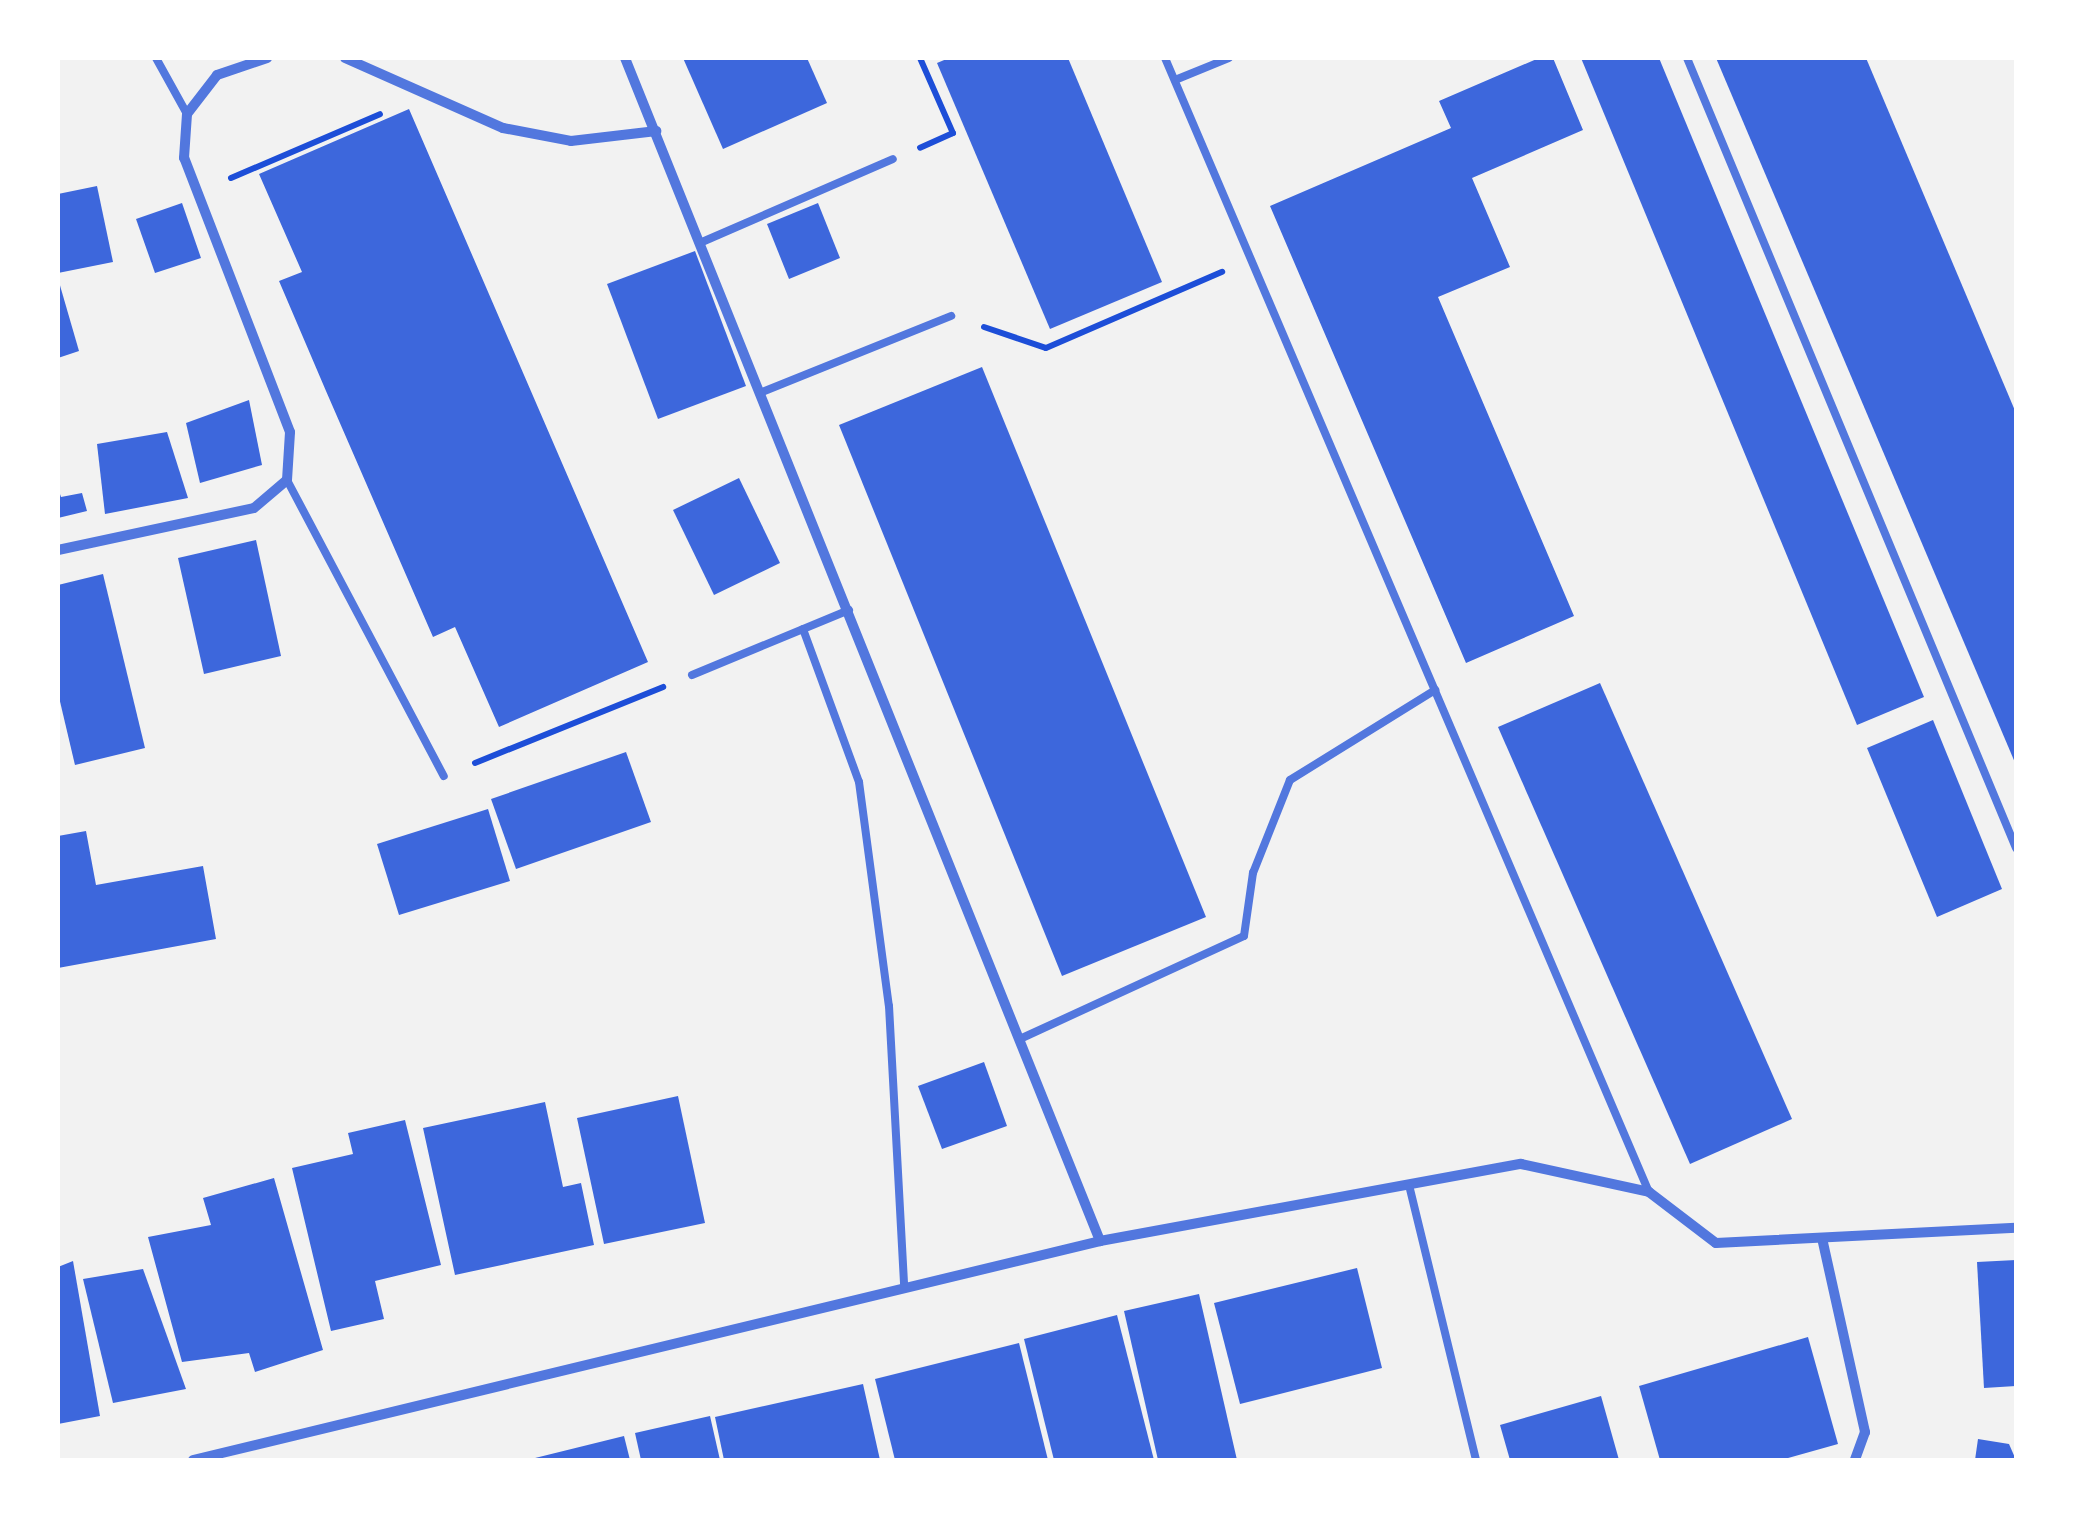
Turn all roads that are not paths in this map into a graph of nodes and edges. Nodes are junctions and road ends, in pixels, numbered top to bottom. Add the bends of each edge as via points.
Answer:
1 (156, 58) edge
2 (267, 58) edge
3 (346, 58) edge
4 (625, 58) edge
5 (1166, 58) edge
6 (1229, 58) edge
7 (1686, 58) edge
8 (1175, 80) junction
9 (188, 114) junction
10 (656, 131) junction
11 (894, 159) road end
12 (702, 242) junction
13 (951, 316) road end
14 (762, 392) junction
15 (287, 480) junction
16 (58, 550) edge
17 (849, 610) junction
18 (803, 630) junction
19 (692, 675) road end
20 (1436, 690) junction
21 (444, 776) road end
22 (2016, 848) edge
23 (1022, 1038) junction
24 (1409, 1185) junction
25 (1649, 1192) junction
26 (2016, 1228) edge
27 (1822, 1238) junction
28 (1100, 1241) junction
29 (904, 1285) junction
30 (193, 1460) edge
31 (1476, 1460) edge
32 (1854, 1460) edge

1 - 9 lane
2 - 9 street via 217,75
3 - 10 street via 504,128 571,141
4 - 10 street
5 - 8 lane
6 - 8 lane
7 - 22 lane
8 - 20 lane
9 - 15 street via 184,158 290,432
10 - 12 street
11 - 12 lane
12 - 14 street
13 - 14 lane
14 - 17 street
15 - 16 street via 254,508
15 - 21 lane
17 - 18 lane
17 - 23 street
18 - 19 lane
18 - 29 lane via 858,782 889,1006
20 - 23 lane via 1290,780 1253,873 1244,936
20 - 25 lane
23 - 28 street
24 - 25 street via 1521,1164
24 - 28 street
24 - 31 lane
25 - 27 street via 1716,1243
26 - 27 street
27 - 32 street via 1865,1432
28 - 29 street
29 - 30 street

